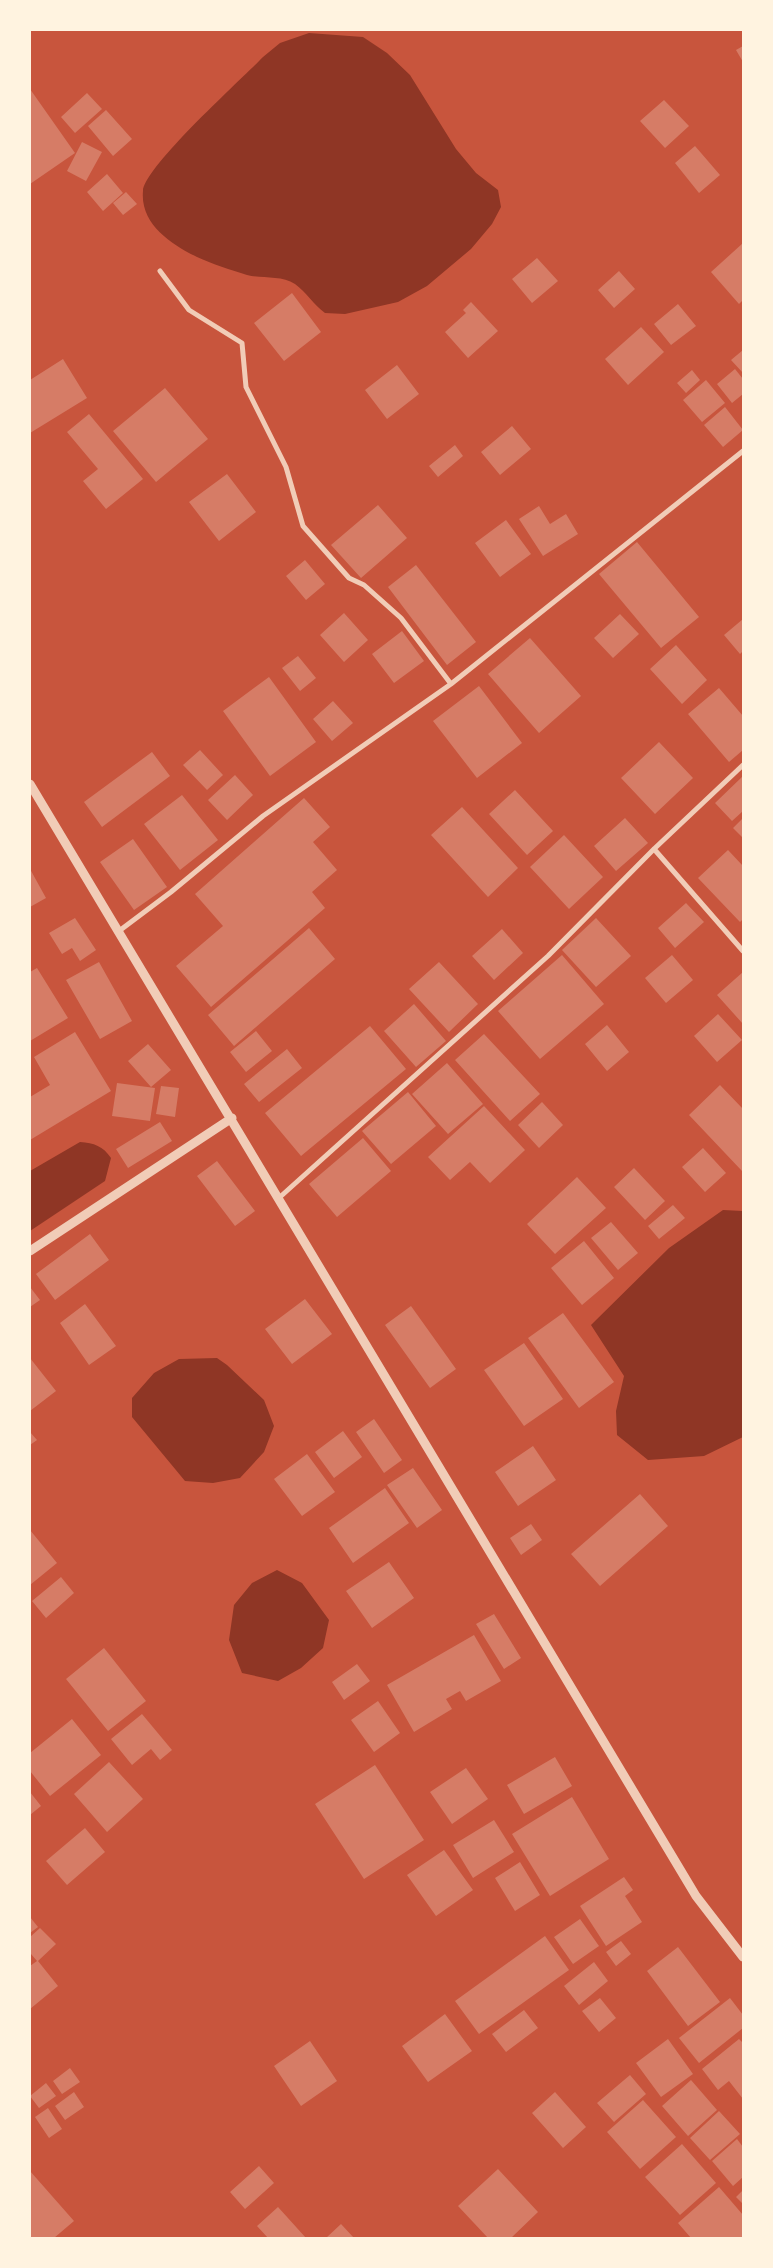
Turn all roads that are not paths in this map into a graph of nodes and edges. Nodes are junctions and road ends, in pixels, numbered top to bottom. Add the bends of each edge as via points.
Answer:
1 (160, 271) dead end
2 (743, 452) edge
3 (451, 684) junction
4 (743, 765) edge
5 (30, 784) edge
6 (654, 849) junction
7 (119, 931) junction
8 (743, 952) edge
9 (232, 1118) junction
10 (280, 1197) junction
11 (30, 1250) edge
12 (743, 1957) edge

1 - 3 street via 189,310 242,343 246,387 286,467 303,526 349,578 364,585 401,618
2 - 3 street
3 - 7 street via 263,816
4 - 6 street
5 - 7 street
6 - 8 street
6 - 10 street via 548,956
7 - 9 street
9 - 10 street
9 - 11 street
10 - 12 street via 696,1896

